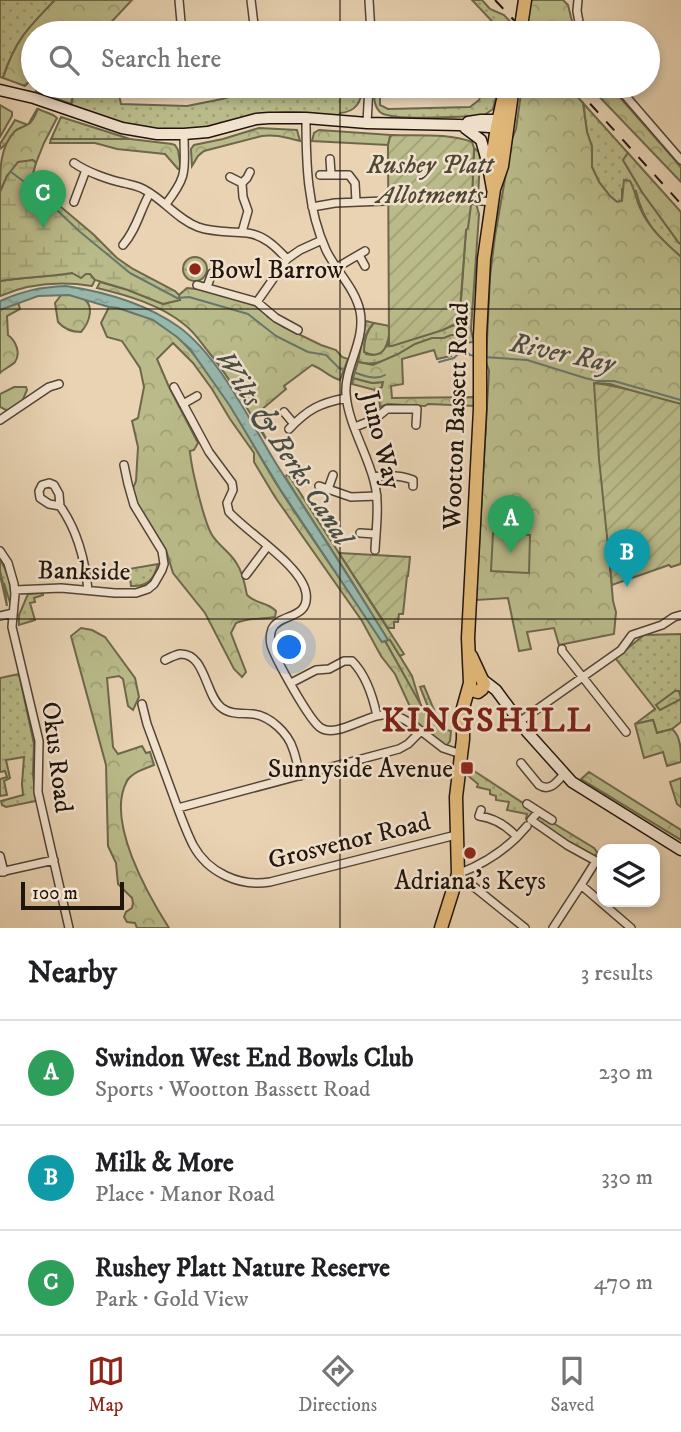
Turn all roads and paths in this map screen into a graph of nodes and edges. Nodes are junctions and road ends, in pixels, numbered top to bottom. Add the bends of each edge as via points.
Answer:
1 (179, 0) edge
2 (251, 0) edge
3 (369, 0) edge
4 (525, 0) edge
5 (570, 0) edge
6 (578, 0) edge
7 (577, 11) junction
8 (181, 21) edge
9 (254, 21) edge
10 (370, 21) edge
11 (522, 21) edge
12 (579, 21) edge
13 (0, 90) edge
14 (21, 95) edge
15 (34, 98) edge
16 (368, 98) edge
17 (505, 98) edge
18 (510, 98) edge
19 (627, 98) edge
20 (306, 118) junction
21 (367, 123) junction
22 (503, 124) junction
23 (459, 125) junction
24 (184, 134) junction
25 (330, 159) dead end
26 (681, 160) edge
27 (74, 163) dead end
28 (86, 170) junction
29 (250, 172) dead end
30 (490, 172) junction
31 (331, 174) junction
32 (320, 175) dead end
33 (230, 177) dead end
34 (242, 183) junction
35 (150, 193) junction
36 (493, 196) junction
37 (72, 198) dead end
38 (472, 200) dead end
39 (356, 201) junction
40 (384, 201) dead end
41 (166, 204) junction
42 (312, 207) junction
43 (242, 232) junction
44 (322, 240) junction
45 (123, 245) dead end
46 (287, 259) junction
47 (365, 266) dead end
48 (336, 268) junction
49 (212, 272) dead end
50 (197, 285) dead end
51 (207, 287) junction
52 (257, 302) junction
53 (298, 330) dead end
54 (49, 377) dead end
55 (59, 384) dead end
56 (49, 387) junction
57 (174, 387) dead end
58 (197, 396) dead end
59 (346, 398) junction
60 (183, 404) junction
61 (284, 412) dead end
62 (0, 420) edge
63 (416, 425) dead end
64 (355, 427) junction
65 (204, 443) junction
66 (197, 449) dead end
67 (124, 465) dead end
68 (333, 475) dead end
69 (373, 478) junction
70 (319, 486) dead end
71 (413, 486) dead end
72 (328, 489) junction
73 (377, 496) junction
74 (60, 506) dead end
75 (360, 533) dead end
76 (375, 534) junction
77 (267, 547) junction
78 (0, 551) edge
79 (374, 551) dead end
80 (246, 575) dead end
81 (15, 590) junction
82 (88, 590) junction
83 (13, 613) junction
84 (681, 615) edge
85 (0, 616) edge
86 (562, 649) dead end
87 (165, 660) dead end
88 (583, 678) junction
89 (291, 683) junction
90 (477, 685) junction
91 (142, 704) dead end
92 (377, 716) junction
93 (519, 722) junction
94 (421, 731) junction
95 (626, 732) dead end
96 (461, 754) junction
97 (521, 763) dead end
98 (528, 771) junction
99 (564, 774) junction
100 (300, 776) junction
101 (520, 777) dead end
102 (527, 804) dead end
103 (178, 808) junction
104 (481, 810) dead end
105 (538, 812) junction
106 (552, 820) dead end
107 (527, 826) dead end
108 (456, 835) junction
109 (517, 837) junction
110 (681, 850) edge
111 (0, 856) edge
112 (54, 860) junction
113 (2, 872) edge
114 (458, 874) junction
115 (581, 886) junction
116 (69, 928) edge
117 (441, 928) edge
118 (525, 928) edge
119 (553, 928) edge
120 (631, 928) edge

1 - 8 street
2 - 9 street
3 - 10 street
4 - 11 main road
5 - 7 street
6 - 7 street
7 - 12 street
13 - 14 main road
15 - 24 main road via 130,130
16 - 21 street
17 - 22 main road, Wootton Bassett Road
18 - 22 main road, Wootton Bassett Road
19 - 26 street
20 - 21 main road
20 - 24 main road via 260,119
20 - 42 street, Juno Way
21 - 23 main road
22 - 23 main road via 481,120
22 - 30 main road, Wootton Bassett Road
22 - 36 main road, Wootton Bassett Road via 502,166
23 - 30 main road via 481,140
24 - 41 street via 184,176
25 - 31 street
27 - 28 street
28 - 35 street
28 - 37 street
29 - 34 street
30 - 36 main road, Wootton Bassett Road
31 - 32 street
31 - 39 street via 352,177
33 - 34 street
34 - 43 street via 248,211
35 - 41 street
35 - 45 street
36 - 38 street
36 - 90 main road, Wootton Bassett Road via 483,267 468,645
39 - 40 street
39 - 42 street
41 - 43 street via 193,225 216,232
42 - 44 street, Juno Way
43 - 46 street via 264,239
44 - 46 street
44 - 48 street, Juno Way
46 - 52 street
47 - 48 street via 362,253
48 - 59 street, Juno Way via 355,295 360,314
49 - 51 street
50 - 51 street
51 - 52 street
52 - 53 street
54 - 56 street
55 - 56 street
56 - 62 street
57 - 60 street
58 - 60 street
59 - 61 street via 317,405 291,426
59 - 64 street, Juno Way
60 - 65 street
63 - 64 street via 420,409 387,409
64 - 69 street, Juno Way
65 - 66 street
65 - 77 street via 233,486 229,512
67 - 82 street, Bankside via 134,505 162,551 164,564 154,584 142,592
68 - 72 street
69 - 71 street via 400,476 413,480
69 - 73 street, Juno Way
70 - 72 street
72 - 73 street via 351,497
73 - 76 street, Juno Way
74 - 82 street via 80,545
75 - 76 street
76 - 79 street, Juno Way
77 - 80 street
77 - 89 street via 295,571 306,592 301,611 276,624 270,637
78 - 81 street, Okus Road
81 - 82 street, Bankside
81 - 83 street, Okus Road
83 - 85 street
83 - 112 street, Okus Road via 12,627 38,733 38,792
84 - 88 street via 632,635 621,650
86 - 88 street
87 - 100 street via 181,654 192,658 223,709 260,715 273,723 290,741
88 - 93 street
88 - 95 street
89 - 92 street via 322,729 336,730
89 - 92 street via 316,670 352,661 370,691
90 - 93 main road via 496,690
90 - 96 main road via 464,704
91 - 103 street, Grosvenor Road via 141,718
92 - 94 street via 397,716
93 - 99 main road
94 - 96 street via 443,748
94 - 100 street via 399,749
96 - 108 main road
97 - 98 street
98 - 99 street via 547,788
98 - 101 street
99 - 110 main road via 579,788
100 - 103 street
102 - 105 street
103 - 108 street, Grosvenor Road via 193,845 207,863 228,877 253,883
104 - 109 street via 479,816
105 - 106 street
105 - 115 street via 531,821 596,861
107 - 109 street
108 - 114 main road
109 - 114 street via 481,864
111 - 113 street
112 - 113 street
112 - 116 street, Okus Road
114 - 117 main road
114 - 118 street
115 - 119 street
115 - 120 street

